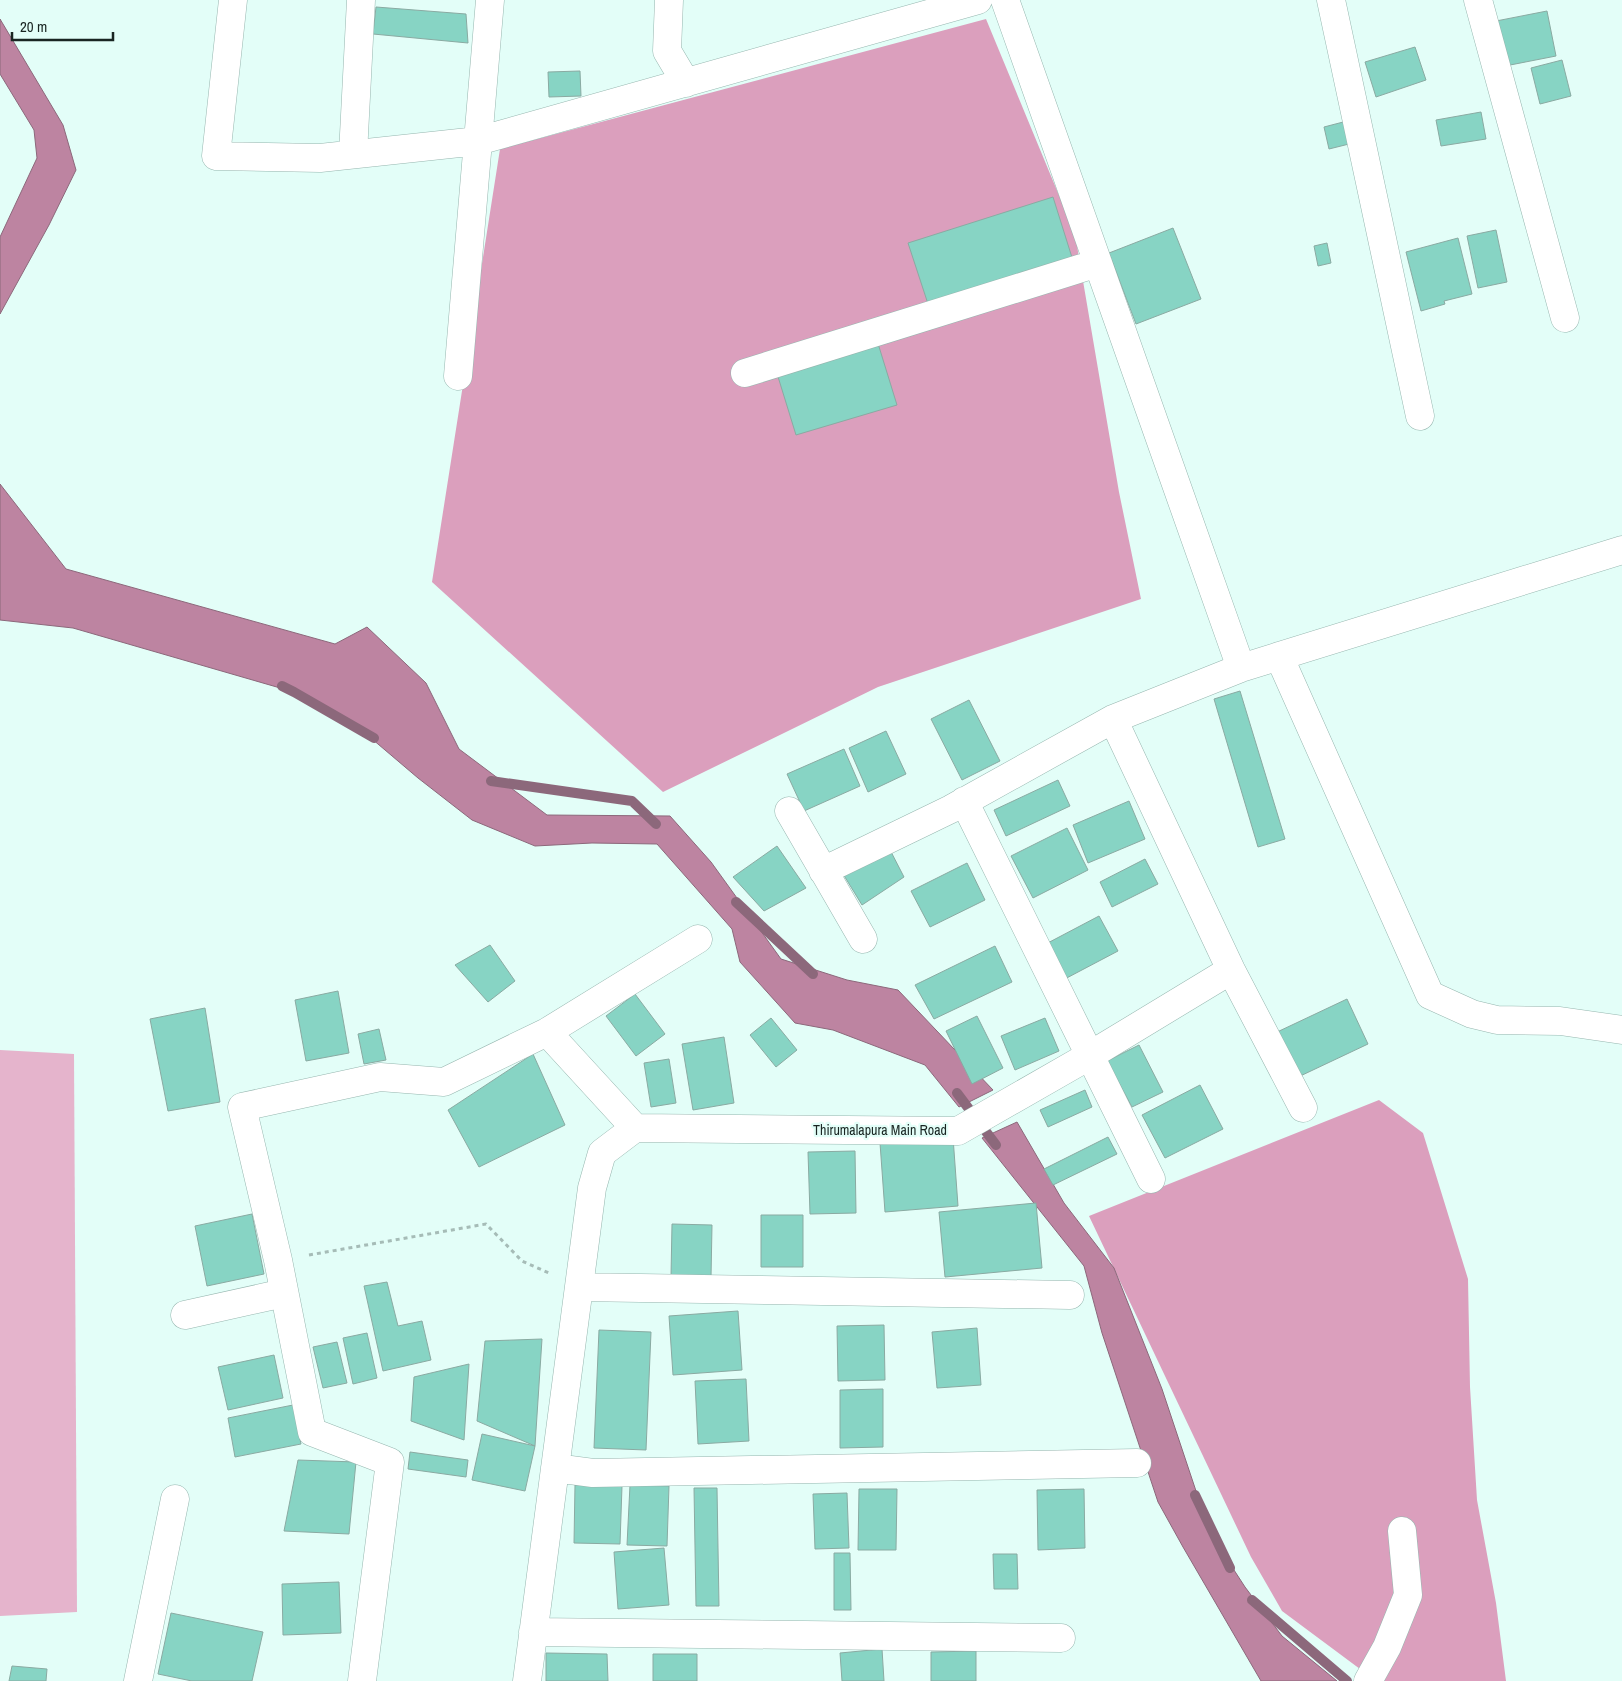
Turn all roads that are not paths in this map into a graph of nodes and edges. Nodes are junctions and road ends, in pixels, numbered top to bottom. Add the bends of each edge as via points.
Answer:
1 (233, 0) edge
2 (362, 0) edge
3 (490, 0) edge
4 (669, 0) edge
5 (978, 0) edge
6 (1005, 0) edge
7 (1331, 0) edge
8 (1478, 0) edge
9 (686, 83) junction
10 (478, 141) junction
11 (353, 154) junction
12 (1098, 263) junction
13 (1565, 318) dead end
14 (745, 373) dead end
15 (458, 376) dead end
16 (1420, 416) dead end
17 (1622, 550) edge
18 (1279, 656) junction
19 (1241, 668) junction
20 (1113, 719) junction
21 (964, 801) junction
22 (789, 811) dead end
23 (823, 871) junction
24 (698, 939) dead end
25 (863, 940) dead end
26 (1231, 970) junction
27 (1622, 1030) edge
28 (547, 1032) junction
29 (1089, 1056) junction
30 (1303, 1108) dead end
31 (635, 1128) junction
32 (1151, 1179) dead end
33 (579, 1287) junction
34 (284, 1293) junction
35 (1070, 1295) dead end
36 (185, 1315) dead end
37 (1137, 1463) dead end
38 (555, 1468) junction
39 (175, 1499) dead end
40 (1402, 1531) dead end
41 (533, 1632) junction
42 (1061, 1638) dead end
43 (1369, 1679) edge
44 (138, 1681) edge
45 (362, 1681) edge
46 (527, 1681) edge

1 - 11 street via 216,156 320,158
2 - 11 street
3 - 10 street
4 - 9 street via 666,51
5 - 9 street
6 - 12 street
7 - 16 street
8 - 13 street
9 - 10 street
10 - 11 street
10 - 15 street
12 - 14 street
12 - 19 street
17 - 18 street
18 - 19 street
18 - 27 street via 1430,995 1472,1014 1497,1020 1560,1021
19 - 20 street
20 - 21 street
20 - 26 street
21 - 23 street
21 - 29 street
22 - 23 street
23 - 25 street
24 - 28 street
26 - 29 street, Thirumalapura Main Road
26 - 30 street
28 - 31 street
28 - 34 street via 444,1082 380,1077 242,1107
29 - 31 street, Thirumalapura Main Road via 958,1130
29 - 32 street
31 - 33 street via 602,1153 592,1188
33 - 35 street
33 - 38 street
34 - 36 street
34 - 45 street via 312,1432 390,1462
37 - 38 street via 593,1473
38 - 41 street
39 - 44 street
40 - 43 street via 1408,1595
41 - 42 street
41 - 46 street

